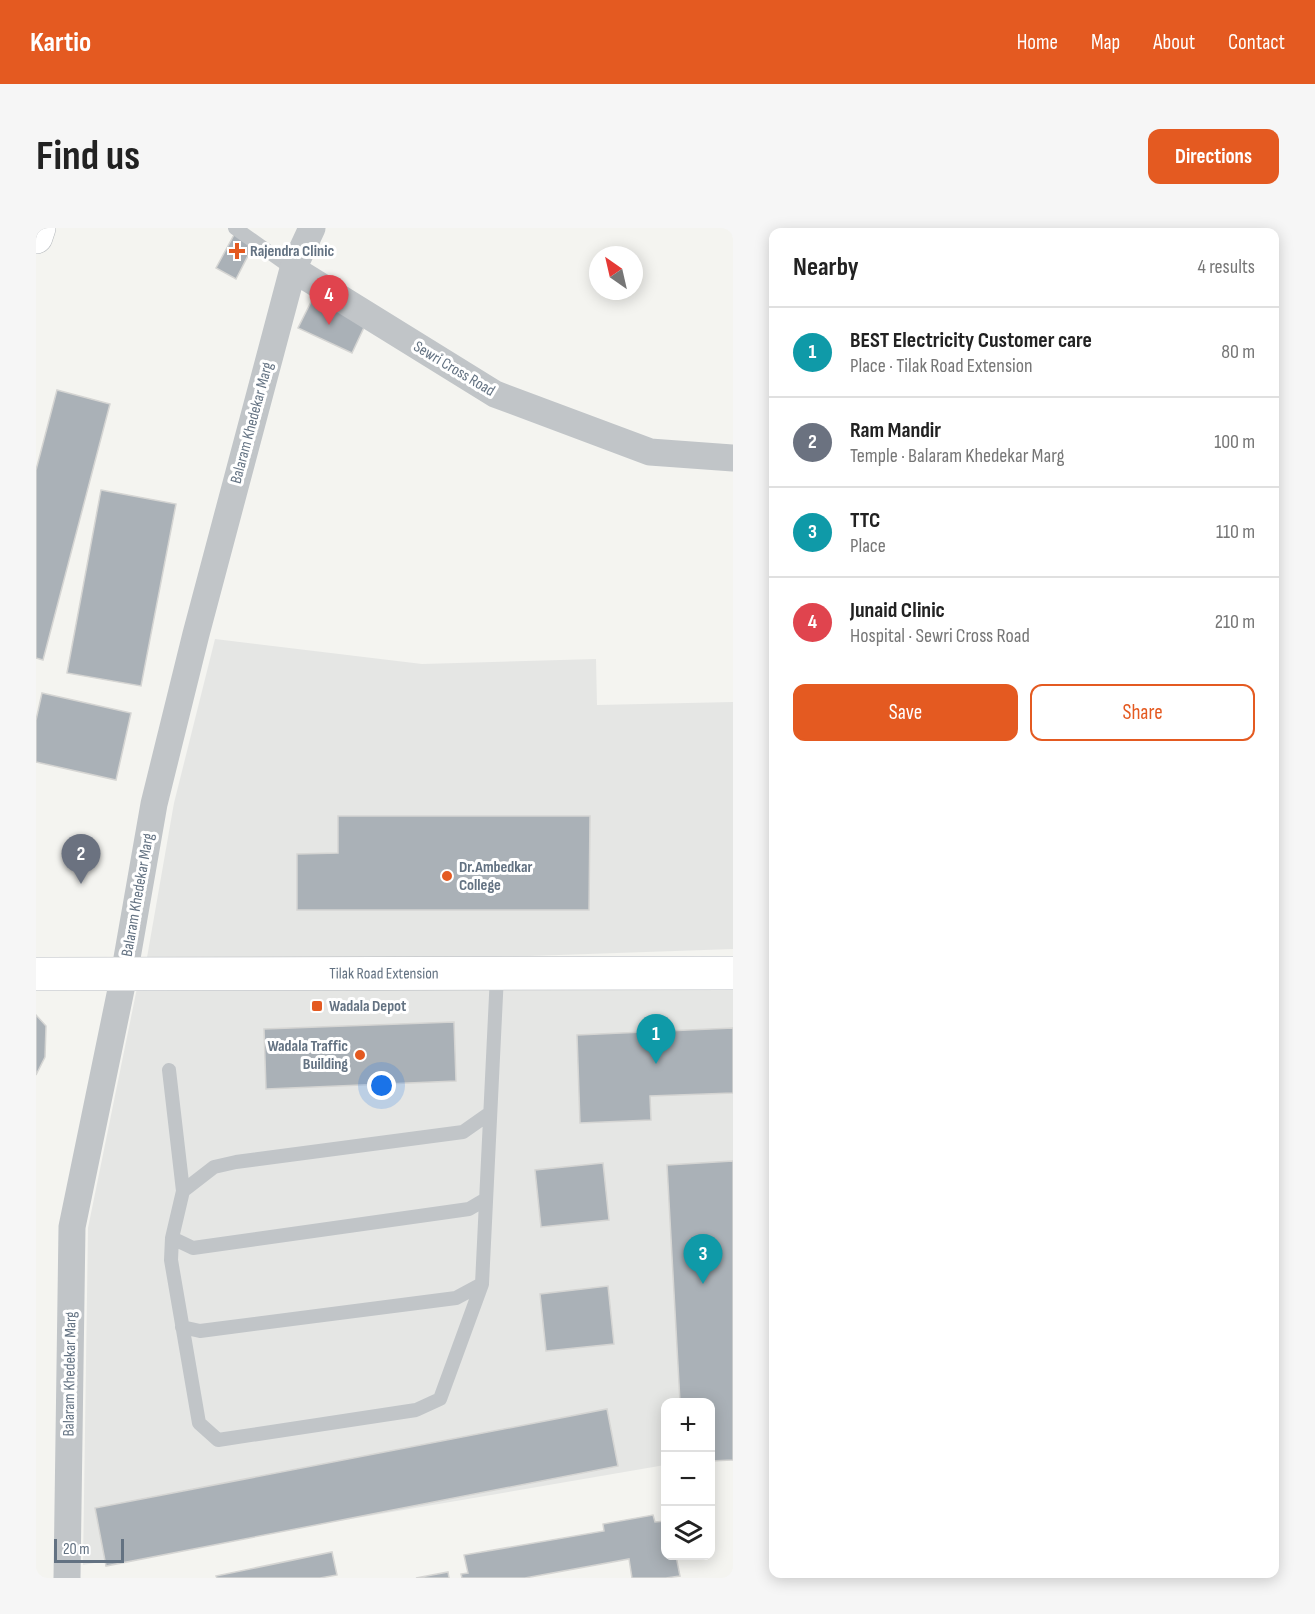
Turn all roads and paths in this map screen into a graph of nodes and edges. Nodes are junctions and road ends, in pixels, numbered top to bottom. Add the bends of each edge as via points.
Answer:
1 (39, 228) edge
2 (235, 228) edge
3 (312, 228) edge
4 (36, 237) edge
5 (293, 269) junction
6 (733, 458) edge
7 (733, 973) edge
8 (36, 975) edge
9 (124, 975) junction
10 (497, 975) junction
11 (169, 1070) dead end
12 (490, 1113) junction
13 (183, 1191) junction
14 (486, 1199) junction
15 (172, 1238) junction
16 (482, 1284) junction
17 (182, 1327) junction
18 (67, 1578) edge

1 - 4 main road
2 - 5 lane, Sewri Cross Road
3 - 5 street, Balaram Khedekar Marg
5 - 6 street, Sewri Cross Road via 495,394 650,452
5 - 9 street, Balaram Khedekar Marg via 154,804
7 - 10 main road, Tilak Road Extension
8 - 9 main road, Tilak Road Extension
9 - 10 main road, Tilak Road Extension
9 - 18 street, Balaram Khedekar Marg via 72,1230
10 - 12 lane
11 - 13 lane
12 - 13 lane via 463,1132 214,1167
12 - 14 lane
13 - 15 lane
14 - 15 lane via 469,1209 193,1248
14 - 16 lane
15 - 17 lane via 171,1260
16 - 17 lane via 456,1298 200,1331
16 - 17 lane via 440,1399 416,1410 218,1440 199,1422

